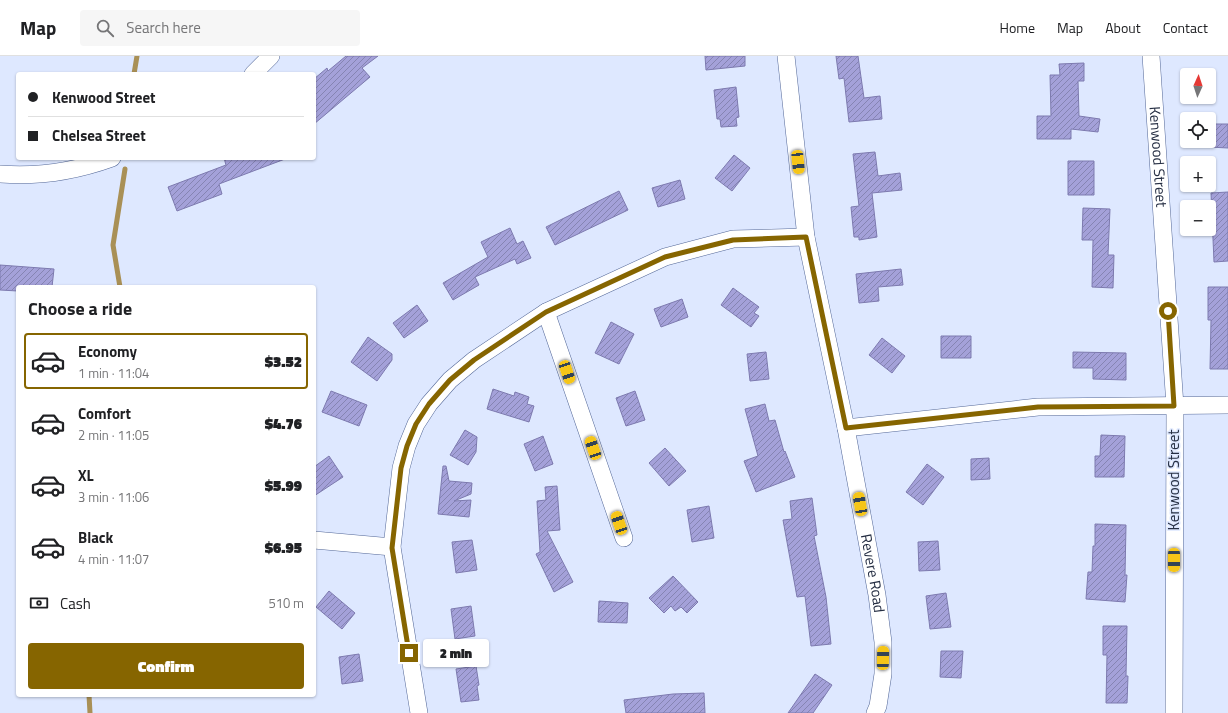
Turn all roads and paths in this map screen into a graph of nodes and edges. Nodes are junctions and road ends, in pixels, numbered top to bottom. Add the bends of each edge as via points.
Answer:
1 (271, 56) edge
2 (786, 56) edge
3 (1151, 56) edge
4 (256, 72) edge
5 (105, 160) edge
6 (0, 174) edge
7 (806, 237) junction
8 (546, 312) junction
9 (1228, 405) edge
10 (1174, 406) junction
11 (846, 428) junction
12 (624, 538) dead end
13 (316, 540) edge
14 (392, 548) junction
15 (419, 713) edge
16 (875, 713) edge
17 (1174, 713) edge

1 - 4 street
2 - 7 street, Revere Road
3 - 10 street, Kenwood Street
5 - 6 street via 45,174
7 - 8 street via 733,240 665,257
7 - 11 street, Revere Road
8 - 12 street
8 - 14 street via 474,360 450,380 429,404 416,424 403,461
9 - 10 street
10 - 11 street via 1038,407
10 - 17 street, Kenwood Street
11 - 16 street, Revere Road via 877,595 883,642 883,674
13 - 14 street
14 - 15 street

